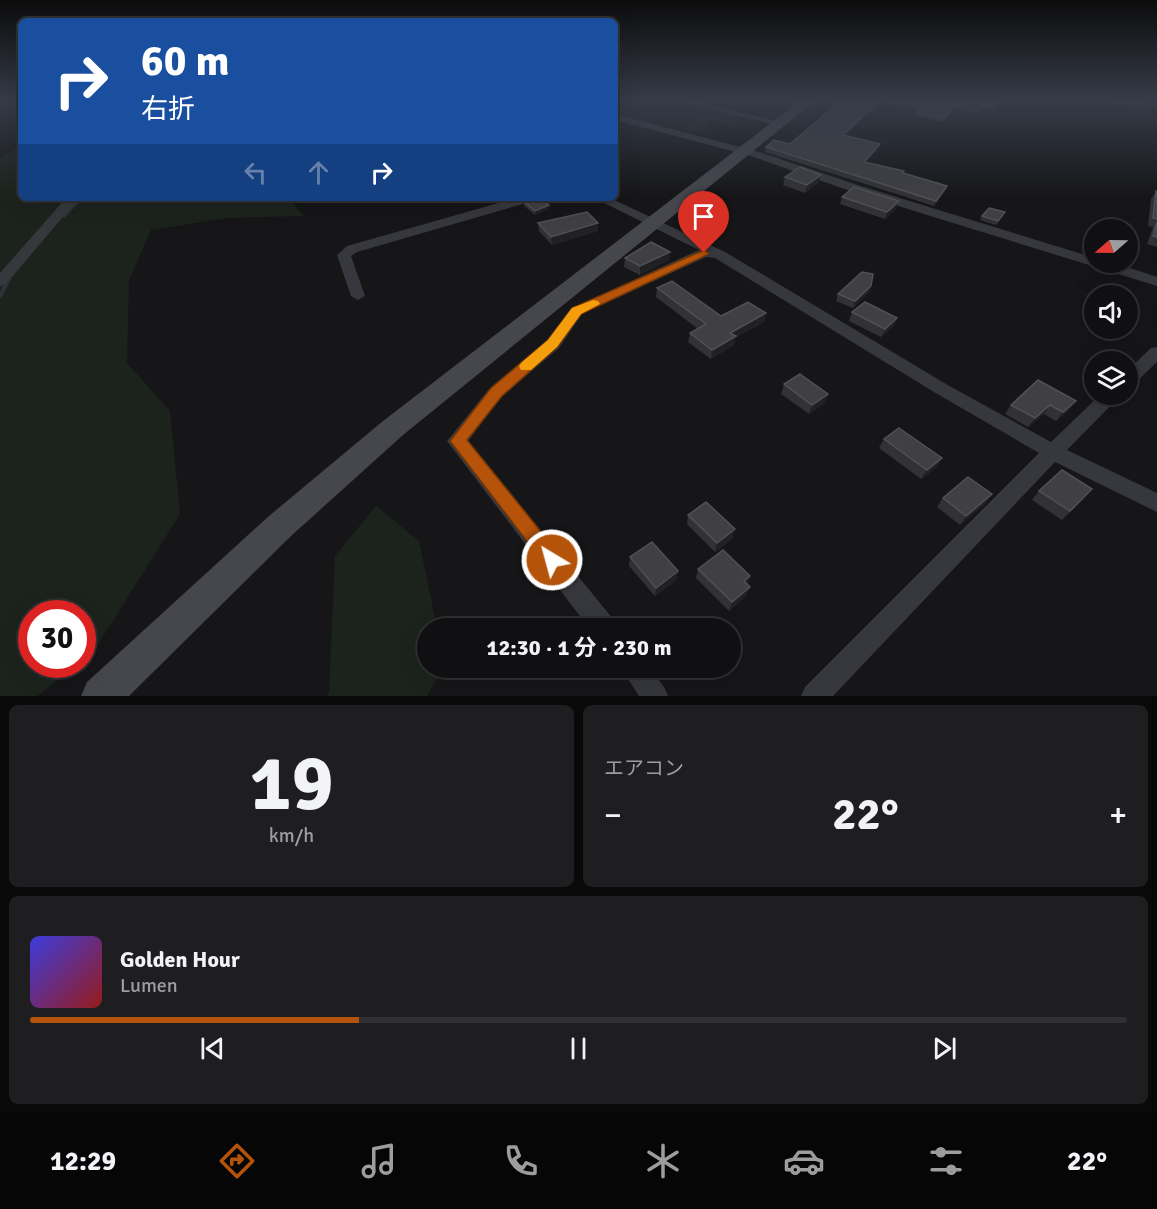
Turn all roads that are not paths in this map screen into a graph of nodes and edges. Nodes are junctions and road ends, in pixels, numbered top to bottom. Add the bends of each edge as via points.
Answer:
1 (674, 132) edge
2 (767, 132) edge
3 (744, 151) junction
4 (70, 201) edge
5 (519, 201) edge
6 (606, 201) edge
7 (653, 223) junction
8 (713, 252) junction
9 (1084, 258) edge
10 (1130, 273) edge
11 (0, 282) edge
12 (1157, 282) edge
13 (358, 296) dead end
14 (1157, 352) edge
15 (1138, 370) edge
16 (1102, 405) edge
17 (1053, 452) junction
18 (1157, 503) edge
19 (596, 618) edge
20 (642, 678) edge
21 (101, 696) edge
22 (655, 696) edge
23 (814, 696) edge

1 - 3 street
2 - 3 street
3 - 7 street
3 - 9 street
4 - 11 street
5 - 13 street via 352,249 344,255
6 - 7 street
7 - 8 street
7 - 21 street via 393,428 280,526
8 - 17 street
8 - 19 street via 577,311 553,344 496,392 458,441
10 - 12 street
14 - 15 street
16 - 17 street
17 - 18 street
17 - 23 street
20 - 22 street

